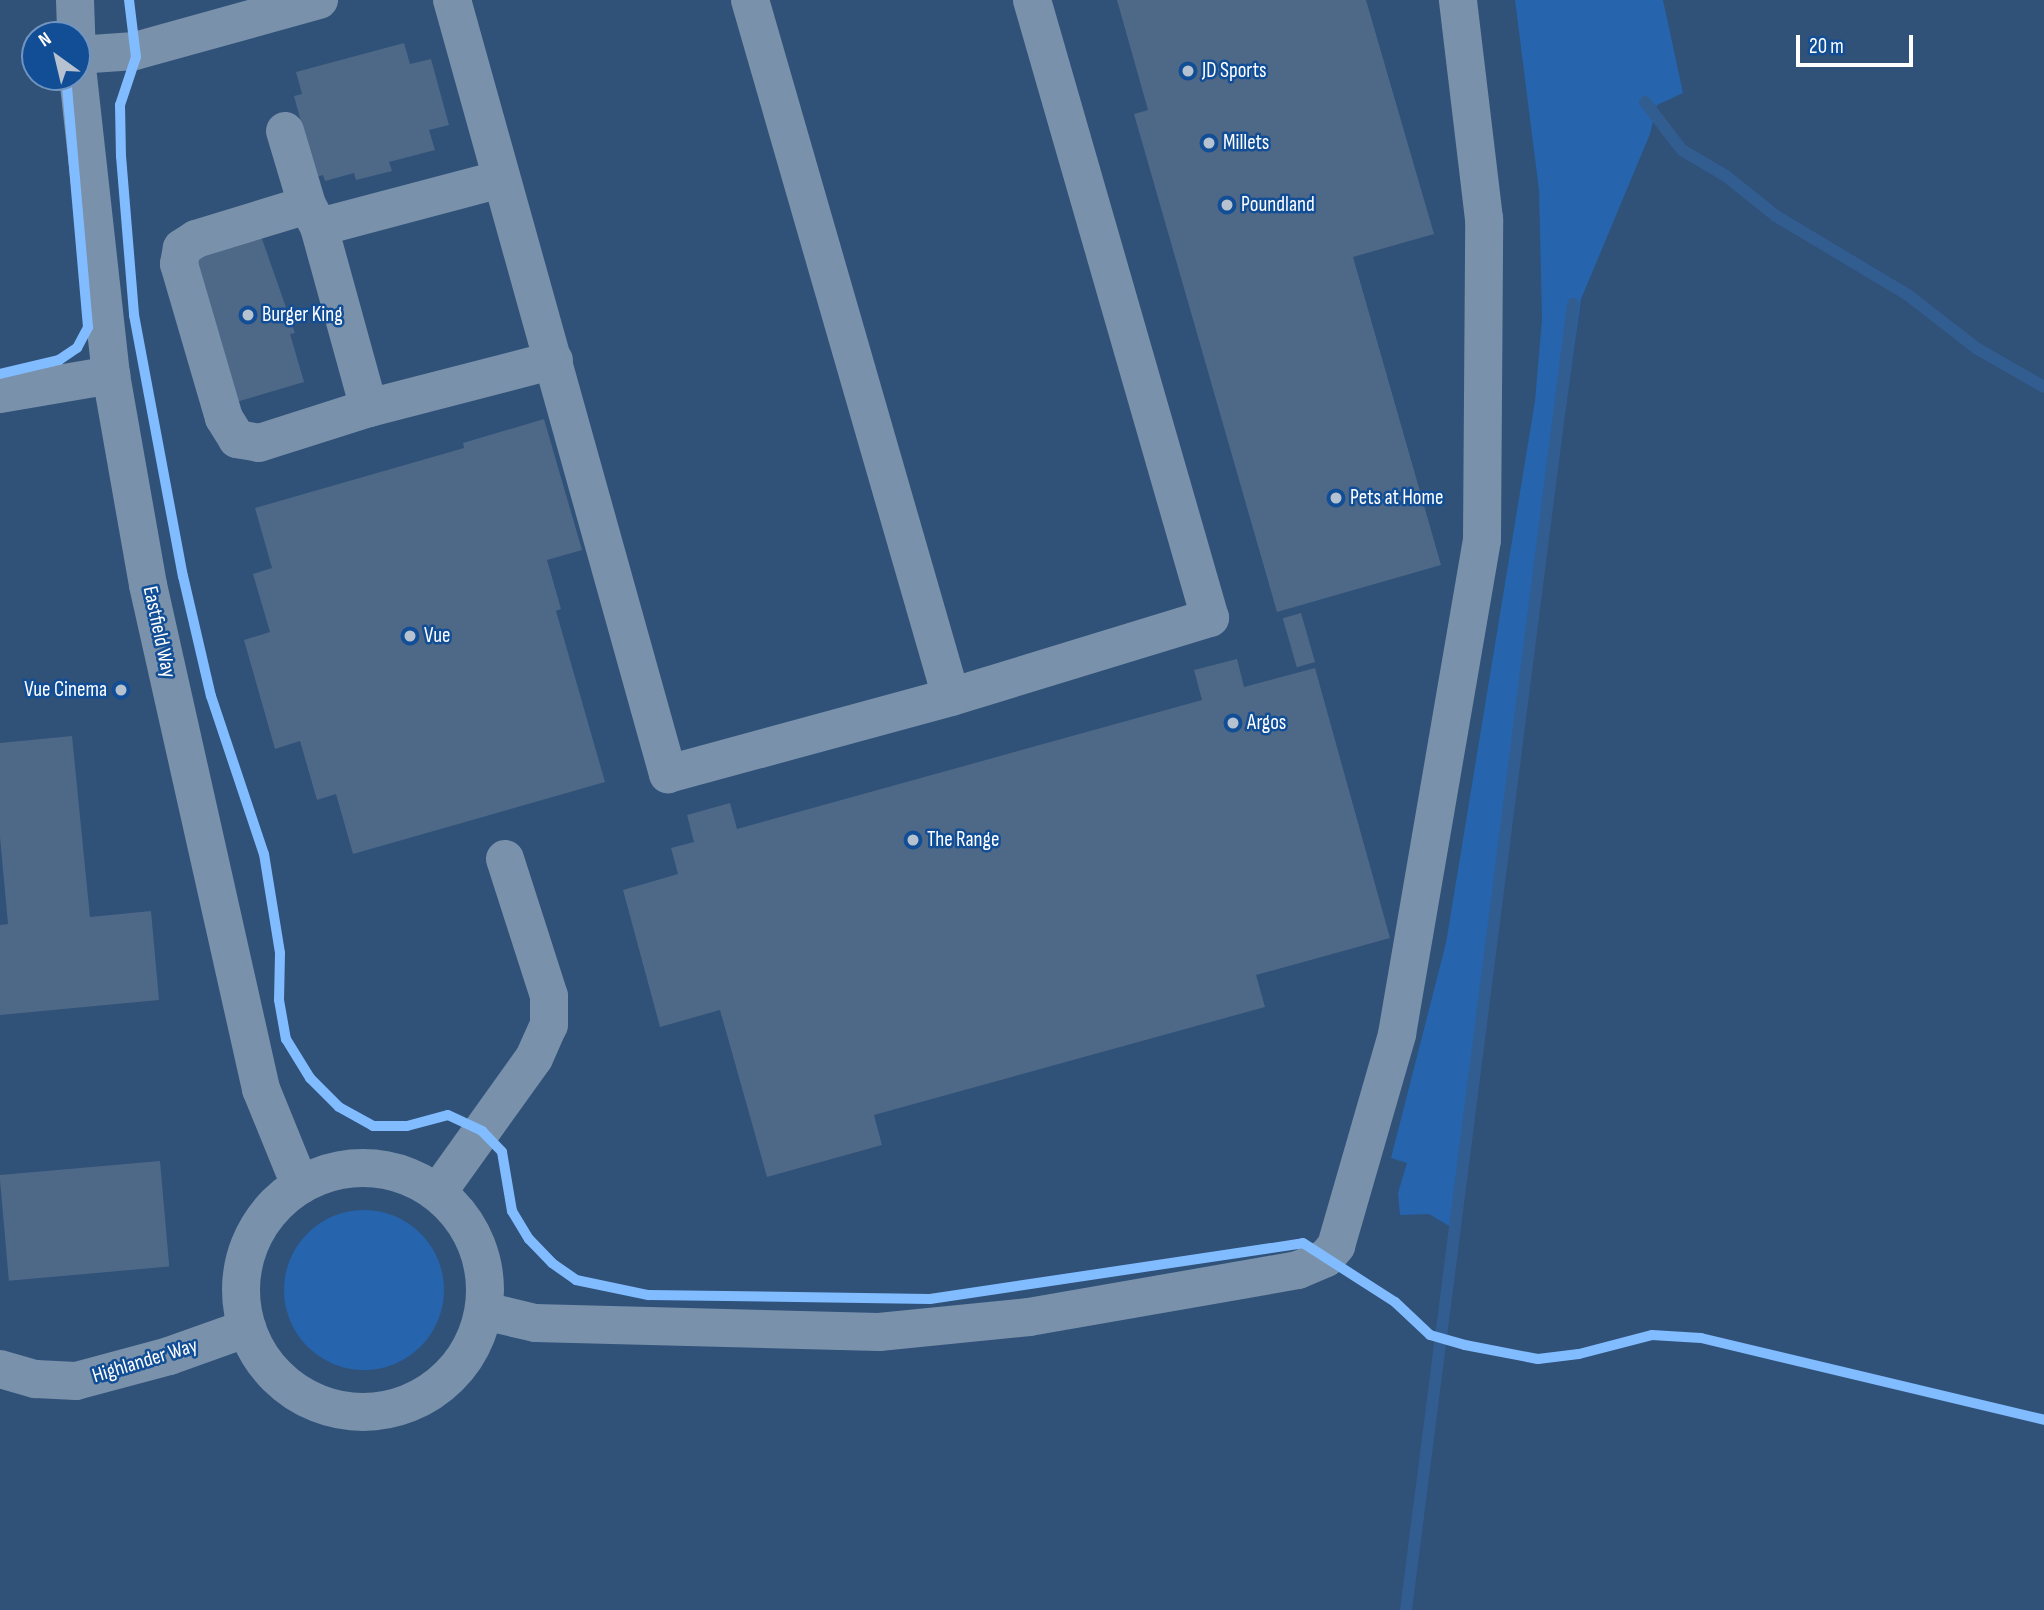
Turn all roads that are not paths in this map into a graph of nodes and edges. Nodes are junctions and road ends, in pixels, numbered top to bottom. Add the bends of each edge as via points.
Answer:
1 (75, 0) edge
2 (319, 0) edge
3 (452, 0) edge
4 (750, 0) edge
5 (1032, 0) edge
6 (1458, 0) edge
7 (76, 21) edge
8 (91, 54) edge
9 (80, 91) edge
10 (285, 131) dead end
11 (501, 179) junction
12 (313, 216) junction
13 (554, 360) junction
14 (111, 376) junction
15 (0, 394) edge
16 (369, 408) junction
17 (951, 696) junction
18 (505, 859) dead end
19 (300, 1185) junction
20 (438, 1192) junction
21 (484, 1311) junction
22 (247, 1328) junction
23 (0, 1369) edge

1 - 7 street
2 - 8 street via 135,51
3 - 11 street
4 - 17 street
5 - 17 street via 1210,618
6 - 21 street via 1484,219 1482,540 1397,1034 1336,1245 1326,1258 1298,1270 1029,1317 879,1332 535,1323
9 - 14 street, Eastfield Way
10 - 12 street
11 - 12 street
11 - 13 street
12 - 16 street
12 - 16 street via 196,239 182,248 179,264 221,406 237,439 259,443
13 - 16 street
13 - 17 street via 668,774
14 - 15 street
14 - 19 street, Eastfield Way via 148,584 261,1089
18 - 20 street via 550,996 549,1026 534,1058
19 - 20 street via 355,1167 413,1177
19 - 22 street via 274,1206 255,1233 243,1263 241,1296
20 - 21 street via 467,1225 484,1266
21 - 22 street via 471,1348 447,1379 415,1401 376,1412 343,1411 311,1401 283,1382 261,1358
22 - 23 street, Highlander Way via 169,1356 76,1381 36,1379

